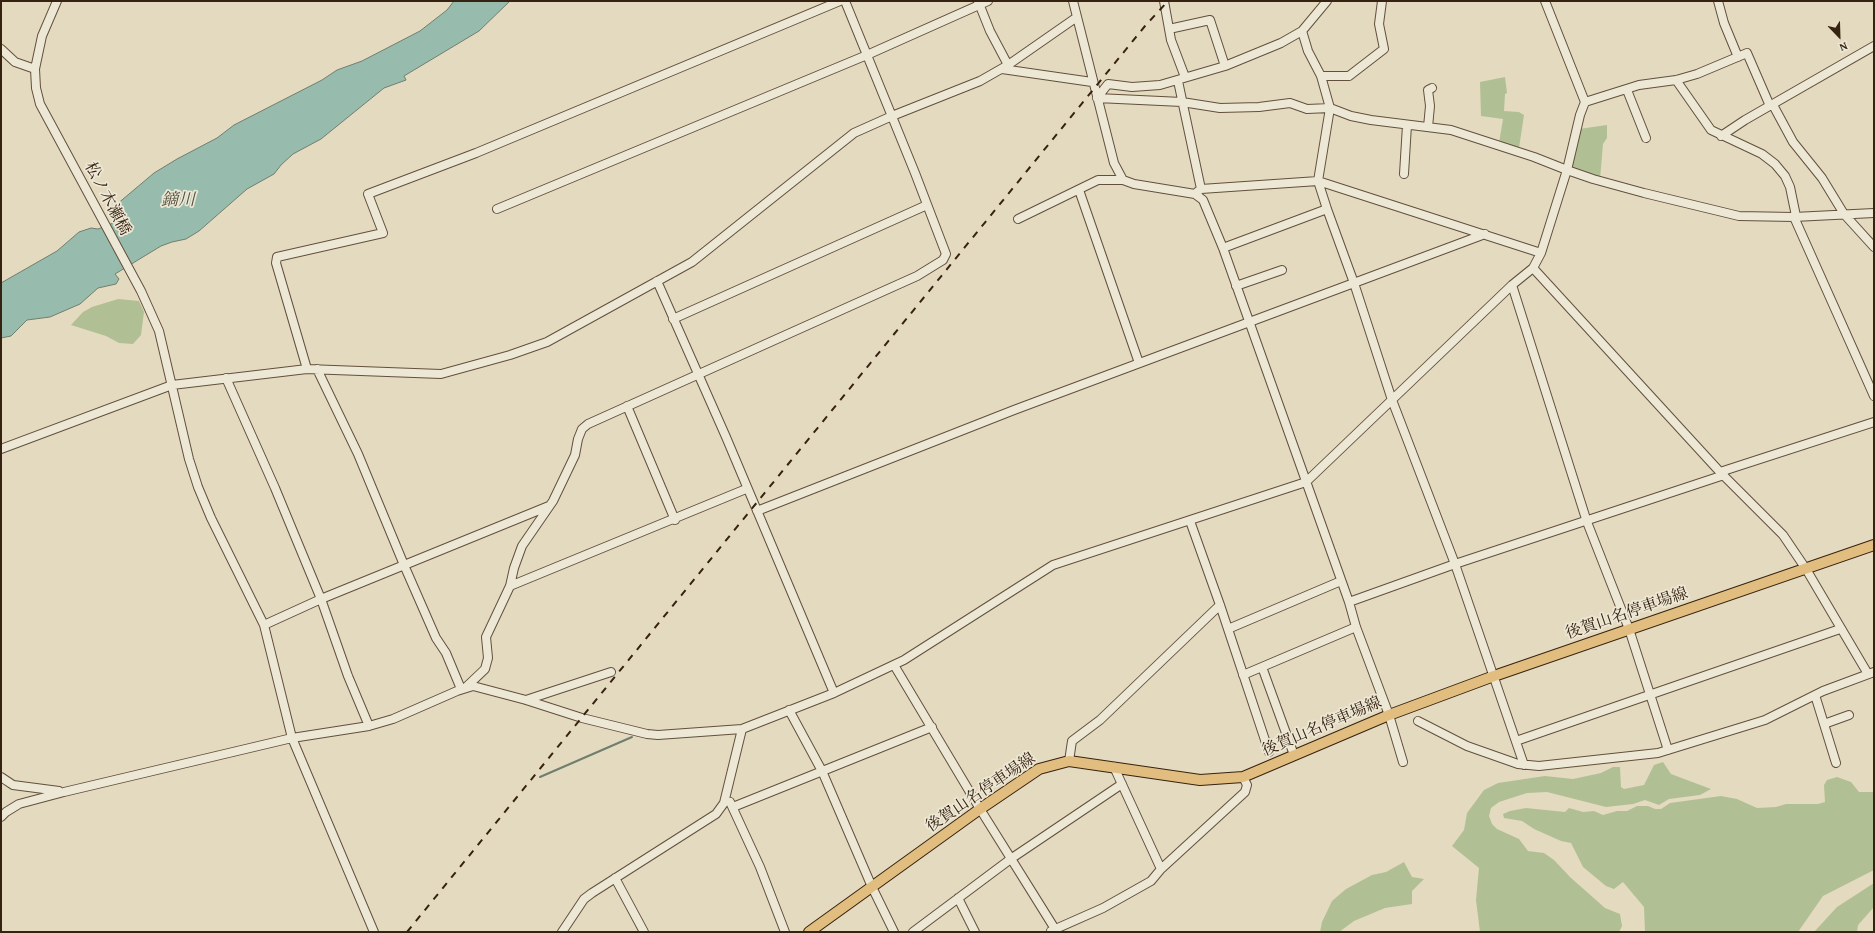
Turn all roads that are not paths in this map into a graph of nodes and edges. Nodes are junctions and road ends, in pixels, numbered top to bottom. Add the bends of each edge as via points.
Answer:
1 (57, 1) edge
2 (840, 1) edge
3 (845, 1) edge
4 (988, 1) edge
5 (1073, 1) edge
6 (1164, 1) edge
7 (1326, 1) edge
8 (1382, 1) edge
9 (1546, 1) edge
10 (1718, 1) edge
11 (978, 3) edge
12 (1077, 17) junction
13 (1169, 29) junction
14 (1302, 31) junction
15 (1874, 46) edge
16 (1, 49) edge
17 (867, 55) junction
18 (1738, 57) junction
19 (1225, 66) junction
20 (1005, 67) junction
21 (35, 69) junction
22 (1321, 76) junction
23 (1181, 79) junction
24 (1676, 80) junction
25 (1092, 82) junction
26 (1432, 88) dead end
27 (1627, 90) junction
28 (1097, 98) junction
29 (1182, 102) junction
30 (1585, 102) junction
31 (1771, 105) junction
32 (1330, 108) junction
33 (892, 116) junction
34 (1407, 125) junction
35 (1428, 127) junction
36 (1721, 136) junction
37 (1646, 138) dead end
38 (1567, 170) junction
39 (1404, 174) dead end
40 (1123, 180) junction
41 (1318, 180) junction
42 (1079, 190) junction
43 (1198, 191) junction
44 (927, 204) junction
45 (497, 209) dead end
46 (1327, 209) junction
47 (1874, 213) edge
48 (1844, 214) junction
49 (1795, 216) junction
50 (1018, 219) dead end
51 (1485, 234) junction
52 (1874, 247) edge
53 (1223, 248) junction
54 (1542, 253) junction
55 (1533, 268) junction
56 (1282, 270) dead end
57 (657, 281) junction
58 (1354, 284) junction
59 (1512, 285) junction
60 (1236, 286) junction
61 (673, 319) junction
62 (1249, 323) junction
63 (1139, 363) junction
64 (307, 369) junction
65 (317, 369) junction
66 (698, 375) junction
67 (226, 378) junction
68 (172, 385) junction
69 (1874, 396) edge
70 (1392, 400) junction
71 (627, 406) junction
72 (1874, 422) edge
73 (1, 449) edge
74 (1722, 474) junction
75 (1306, 482) junction
76 (746, 490) junction
77 (550, 505) junction
78 (757, 511) junction
79 (674, 520) junction
80 (1190, 521) junction
81 (1588, 522) junction
82 (1874, 545) edge
83 (1455, 564) junction
84 (404, 565) junction
85 (1806, 569) junction
86 (1341, 581) junction
87 (510, 586) junction
88 (321, 600) junction
89 (1349, 602) junction
90 (1220, 605) junction
91 (264, 625) junction
92 (1356, 627) junction
93 (1228, 629) junction
94 (1629, 629) junction
95 (1840, 629) junction
96 (894, 665) junction
97 (1262, 667) junction
98 (611, 672) dead end
99 (1871, 673) edge
100 (1243, 675) junction
101 (1494, 676) junction
102 (463, 688) junction
103 (834, 693) junction
104 (1650, 695) junction
105 (1815, 695) junction
106 (526, 700) junction
107 (789, 710) junction
108 (1389, 715) junction
109 (1849, 715) dead end
110 (1418, 721) dead end
111 (1824, 724) junction
112 (369, 726) junction
113 (932, 727) junction
114 (742, 729) junction
115 (292, 738) junction
116 (1516, 740) junction
117 (1668, 750) junction
118 (1269, 752) dead end
119 (1294, 755) junction
120 (1069, 761) junction
121 (1403, 762) dead end
122 (1836, 763) dead end
123 (1524, 765) junction
124 (1114, 767) junction
125 (822, 771) junction
126 (1243, 776) junction
127 (1, 777) edge
128 (1122, 784) junction
129 (64, 792) junction
130 (727, 794) junction
131 (733, 807) junction
132 (980, 809) junction
133 (1, 817) edge
134 (1012, 858) junction
135 (1161, 869) junction
136 (615, 878) junction
137 (872, 887) junction
138 (958, 898) junction
139 (1053, 930) edge
140 (374, 932) edge
141 (562, 932) edge
142 (644, 932) edge
143 (785, 932) edge
144 (809, 932) edge
145 (894, 932) edge
146 (913, 932) edge
147 (975, 932) edge

1 - 21 street, 松ノ木瀬橋 via 42,36
2 - 64 street via 483,150 368,194 383,233 277,257 276,263
3 - 17 street
4 - 11 street
5 - 12 street
6 - 13 street
7 - 14 street
8 - 22 street via 1379,24 1384,49 1349,76
9 - 30 street
10 - 18 street
11 - 17 street
11 - 20 street
12 - 20 street
12 - 25 street
13 - 19 street via 1210,20
13 - 23 street
14 - 19 street via 1281,43
14 - 22 street via 1308,51
15 - 31 street
16 - 21 street via 15,62
17 - 33 street
17 - 45 street
18 - 24 street
18 - 31 street via 1747,54
19 - 23 street
20 - 25 street
20 - 33 street via 980,81
21 - 68 street, 松ノ木瀬橋 via 40,104 141,291 159,331
22 - 32 street
23 - 28 street via 1160,86 1132,87 1108,84
23 - 29 street
24 - 27 street via 1639,85
24 - 36 street via 1704,122
25 - 28 street
26 - 35 street via 1428,90
27 - 30 street
27 - 37 street
28 - 29 street
28 - 40 street via 1114,163
29 - 32 street via 1220,108 1290,103 1307,109
29 - 43 street
30 - 38 street
31 - 36 street
31 - 48 street via 1793,142 1822,178
32 - 34 street via 1351,116
32 - 41 street
33 - 44 street
33 - 57 street via 845,139 708,250
34 - 35 street
34 - 39 street
35 - 38 street via 1451,130
36 - 49 street via 1762,154 1775,164 1785,176 1790,188
38 - 49 street via 1644,194 1739,216
38 - 54 street
40 - 42 street via 1098,180
40 - 43 street via 1134,184
41 - 43 street
41 - 46 street
41 - 51 street
42 - 50 street
42 - 63 street
43 - 53 street
44 - 61 street
44 - 66 street via 946,254 943,260 917,276
46 - 53 street
46 - 58 street
47 - 48 street
48 - 49 street
48 - 52 street
49 - 69 street
51 - 54 street
51 - 58 street
53 - 60 street
54 - 55 street
55 - 59 street
55 - 74 street
56 - 60 street
57 - 61 street
57 - 65 street via 547,342 452,372 430,375
58 - 62 street
58 - 70 street
59 - 70 street
59 - 81 street
60 - 62 street
61 - 66 street
62 - 63 street
62 - 75 street
63 - 78 street
64 - 65 street
64 - 67 street
65 - 84 street via 358,454
66 - 71 street
66 - 76 street
67 - 68 street
67 - 88 street
68 - 73 street
68 - 91 street, 松ノ木瀬橋 via 198,487
70 - 75 street
70 - 83 street
71 - 77 street via 582,429 575,456
71 - 79 street
72 - 74 street
74 - 81 street
74 - 85 street via 1783,535
75 - 80 street
75 - 86 street
76 - 78 street
76 - 79 street
77 - 84 street
77 - 87 street via 522,546
78 - 103 street
79 - 87 street
80 - 90 street
80 - 96 street via 1054,565
81 - 83 street
81 - 94 street
82 - 85 main road, 後賀山名停車場線
83 - 89 street
83 - 101 street
84 - 88 street
84 - 102 street via 436,638
85 - 94 main road, 後賀山名停車場線
85 - 95 street
86 - 89 street
86 - 93 street
87 - 102 street via 486,637 488,658 485,669
88 - 91 street
88 - 112 street
89 - 92 street
90 - 93 street
90 - 120 street via 1100,720 1072,741
91 - 115 street, 松ノ木瀬橋
92 - 97 street
92 - 108 street
93 - 100 street
94 - 101 main road, 後賀山名停車場線
94 - 104 street
95 - 99 street
95 - 104 street
96 - 103 street
96 - 113 street
97 - 100 street
97 - 119 street
98 - 106 street
99 - 105 street
100 - 118 street
101 - 108 main road, 後賀山名停車場線
101 - 116 street
102 - 106 street via 481,687
102 - 112 street via 393,719
103 - 107 street
104 - 116 street
104 - 117 street
105 - 111 street
105 - 117 street via 1760,721
106 - 114 street via 582,718 658,735
107 - 114 street
107 - 125 street
108 - 119 main road, 後賀山名停車場線
108 - 121 street
109 - 111 street
110 - 123 street via 1467,746
111 - 122 street
112 - 115 street
113 - 125 street
113 - 132 street
114 - 130 street
115 - 129 street
115 - 140 street, 松ノ木瀬橋
116 - 123 street
117 - 123 street via 1539,766
119 - 126 main road, 後賀山名停車場線
120 - 124 main road, 後賀山名停車場線
120 - 132 main road, 後賀山名停車場線 via 1039,769
124 - 126 main road, 後賀山名停車場線 via 1200,780
124 - 128 street
125 - 131 street
125 - 137 street
126 - 135 street via 1247,785 1245,792
127 - 129 street via 13,785
128 - 134 street
128 - 135 street
129 - 133 street via 19,804
130 - 131 street
130 - 136 street via 716,814
131 - 143 street
132 - 134 street
132 - 137 main road, 後賀山名停車場線
134 - 138 street
134 - 139 street
135 - 139 street via 1143,886 1103,908
136 - 141 street via 584,899
136 - 142 street
137 - 144 main road, 後賀山名停車場線
137 - 145 street
138 - 146 street
138 - 147 street

